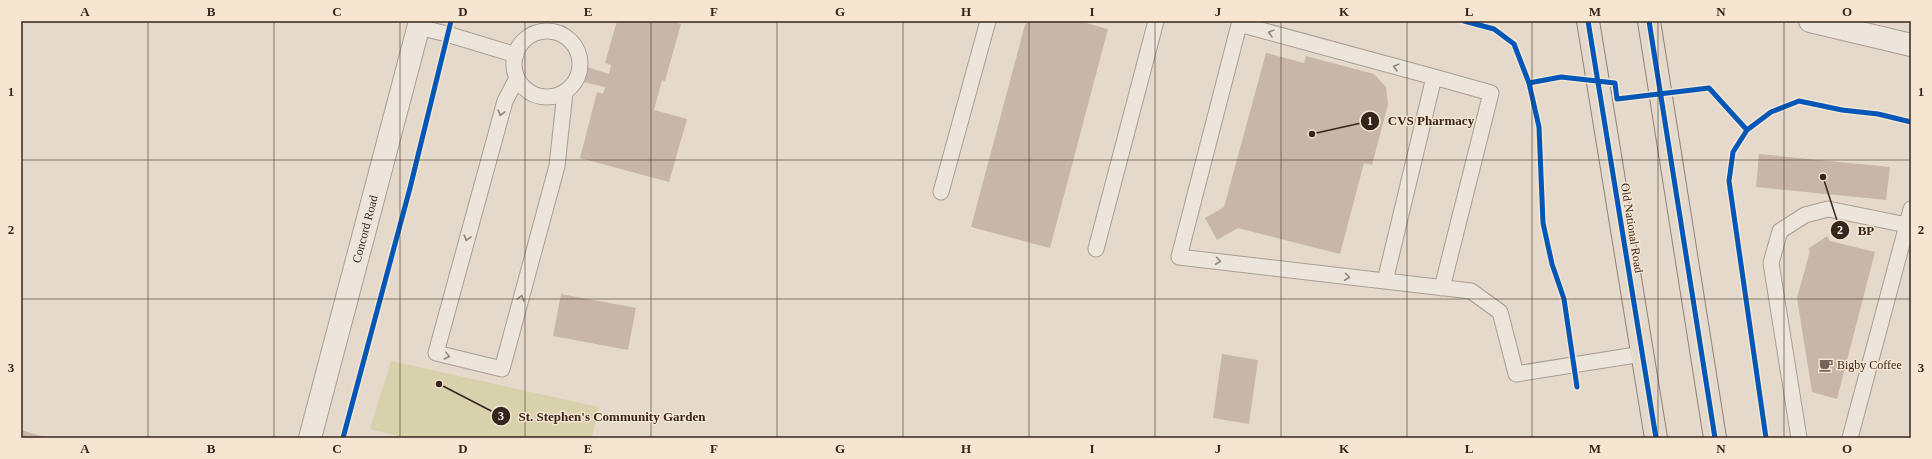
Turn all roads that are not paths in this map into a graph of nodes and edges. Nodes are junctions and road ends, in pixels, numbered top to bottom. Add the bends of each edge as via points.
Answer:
1 (988, 21) edge
2 (1156, 21) edge
3 (1588, 21) edge
4 (1649, 21) edge
5 (1810, 21) edge
6 (1240, 23) edge
7 (419, 24) edge
8 (1911, 45) edge
9 (516, 55) junction
10 (1434, 77) junction
11 (517, 78) junction
12 (565, 92) junction
13 (941, 192) dead end
14 (1911, 209) edge
15 (1907, 225) junction
16 (1096, 249) dead end
17 (1385, 281) junction
18 (1442, 288) junction
19 (1642, 354) junction
20 (310, 438) edge
21 (1656, 438) edge
22 (1715, 438) edge
23 (1799, 438) edge
24 (1850, 438) edge

1 - 13 lane
2 - 16 lane
3 - 19 main road, Old National Road
4 - 22 main road
5 - 8 street
10 -> 6 lane
6 -> 17 lane via 1179,257
7 - 9 lane
7 - 20 street, Concord Road
9 - 11 lane
9 - 12 lane via 527,38 536,34 546,32 566,37 576,48 580,63 579,74 574,84
10 - 17 lane
10 - 18 lane via 1491,92
11 - 12 lane via 528,90 543,97
11 -> 12 lane via 505,101 436,353 502,369 557,166
14 - 15 lane
15 - 23 lane via 1828,209 1805,215 1780,231 1771,263
15 - 24 lane
17 - 18 lane
18 - 19 lane via 1471,291 1500,312 1516,374
19 - 21 main road, Old National Road

